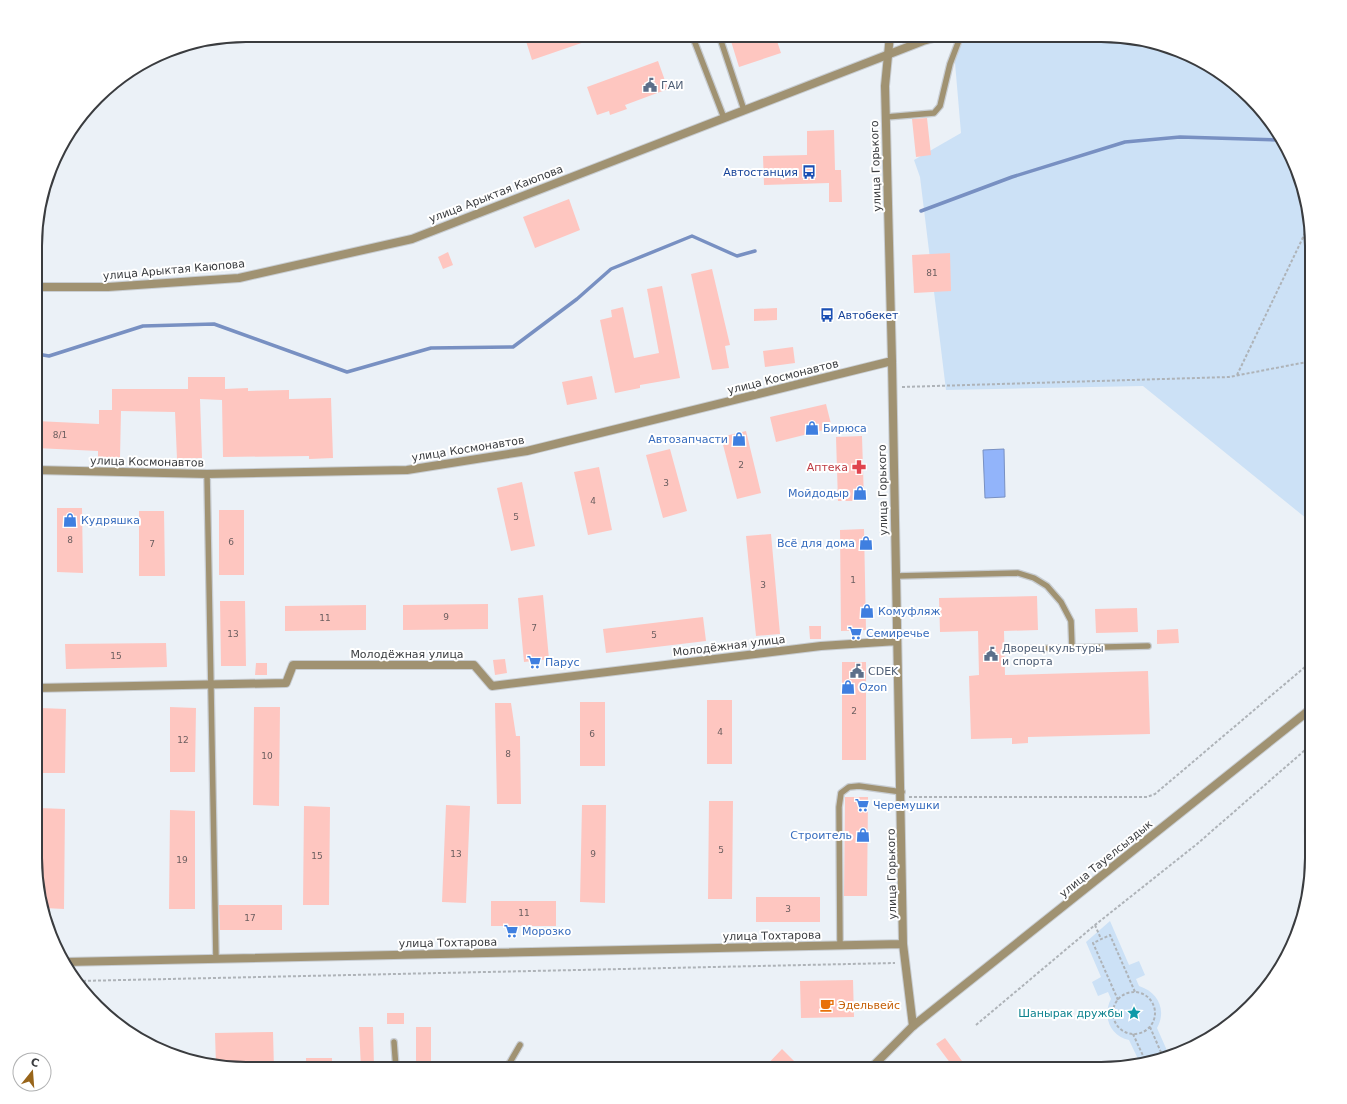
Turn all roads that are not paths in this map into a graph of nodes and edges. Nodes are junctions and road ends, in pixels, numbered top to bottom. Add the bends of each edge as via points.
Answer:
1 (695, 42) edge
2 (721, 42) edge
3 (889, 42) edge
4 (920, 42) edge
5 (958, 42) edge
6 (887, 55) junction
7 (744, 110) junction
8 (886, 117) junction
9 (724, 118) junction
10 (42, 287) edge
11 (892, 361) junction
12 (42, 470) edge
13 (207, 474) junction
14 (896, 576) junction
15 (897, 641) junction
16 (1148, 646) dead end
17 (1072, 647) junction
18 (1020, 649) dead end
19 (211, 684) junction
20 (42, 688) edge
21 (1305, 714) edge
22 (902, 795) junction
23 (903, 944) junction
24 (840, 945) junction
25 (216, 959) junction
26 (70, 962) edge
27 (913, 1026) junction
28 (394, 1042) dead end
29 (520, 1045) dead end
30 (395, 1062) edge
31 (510, 1062) edge
32 (879, 1062) edge

1 - 9 lane
2 - 7 lane
3 - 6 street, улица Горького
4 - 6 street, улица Арыктая Каюпова
5 - 8 lane via 940,106 934,113
6 - 7 street, улица Арыктая Каюпова
6 - 8 street, улица Горького
7 - 9 street, улица Арыктая Каюпова
8 - 11 street, улица Горького
9 - 10 street, улица Арыктая Каюпова via 412,239 239,278 108,287
11 - 13 street, улица Космонавтов via 512,453 408,470
11 - 14 street, улица Горького
12 - 13 street, улица Космонавтов
13 - 19 lane
14 - 15 street, улица Горького
14 - 17 lane via 1018,573 1034,578 1047,586 1061,602 1071,621
15 - 19 street, Молодёжная улица via 821,646 492,686 474,665 292,665 286,683
15 - 22 street, улица Горького
16 - 17 lane
17 - 18 lane
19 - 20 street, Молодёжная улица
19 - 25 lane
21 - 27 street, улица Тауелсыздык
22 - 23 street, улица Горького
22 - 24 lane via 859,786 849,787 841,793
23 - 24 street, улица Тохтарова
23 - 27 street, улица Горького
24 - 25 street, улица Тохтарова
25 - 26 street, улица Тохтарова
27 - 32 street, улица Тауелсыздык
28 - 30 lane
29 - 31 lane

